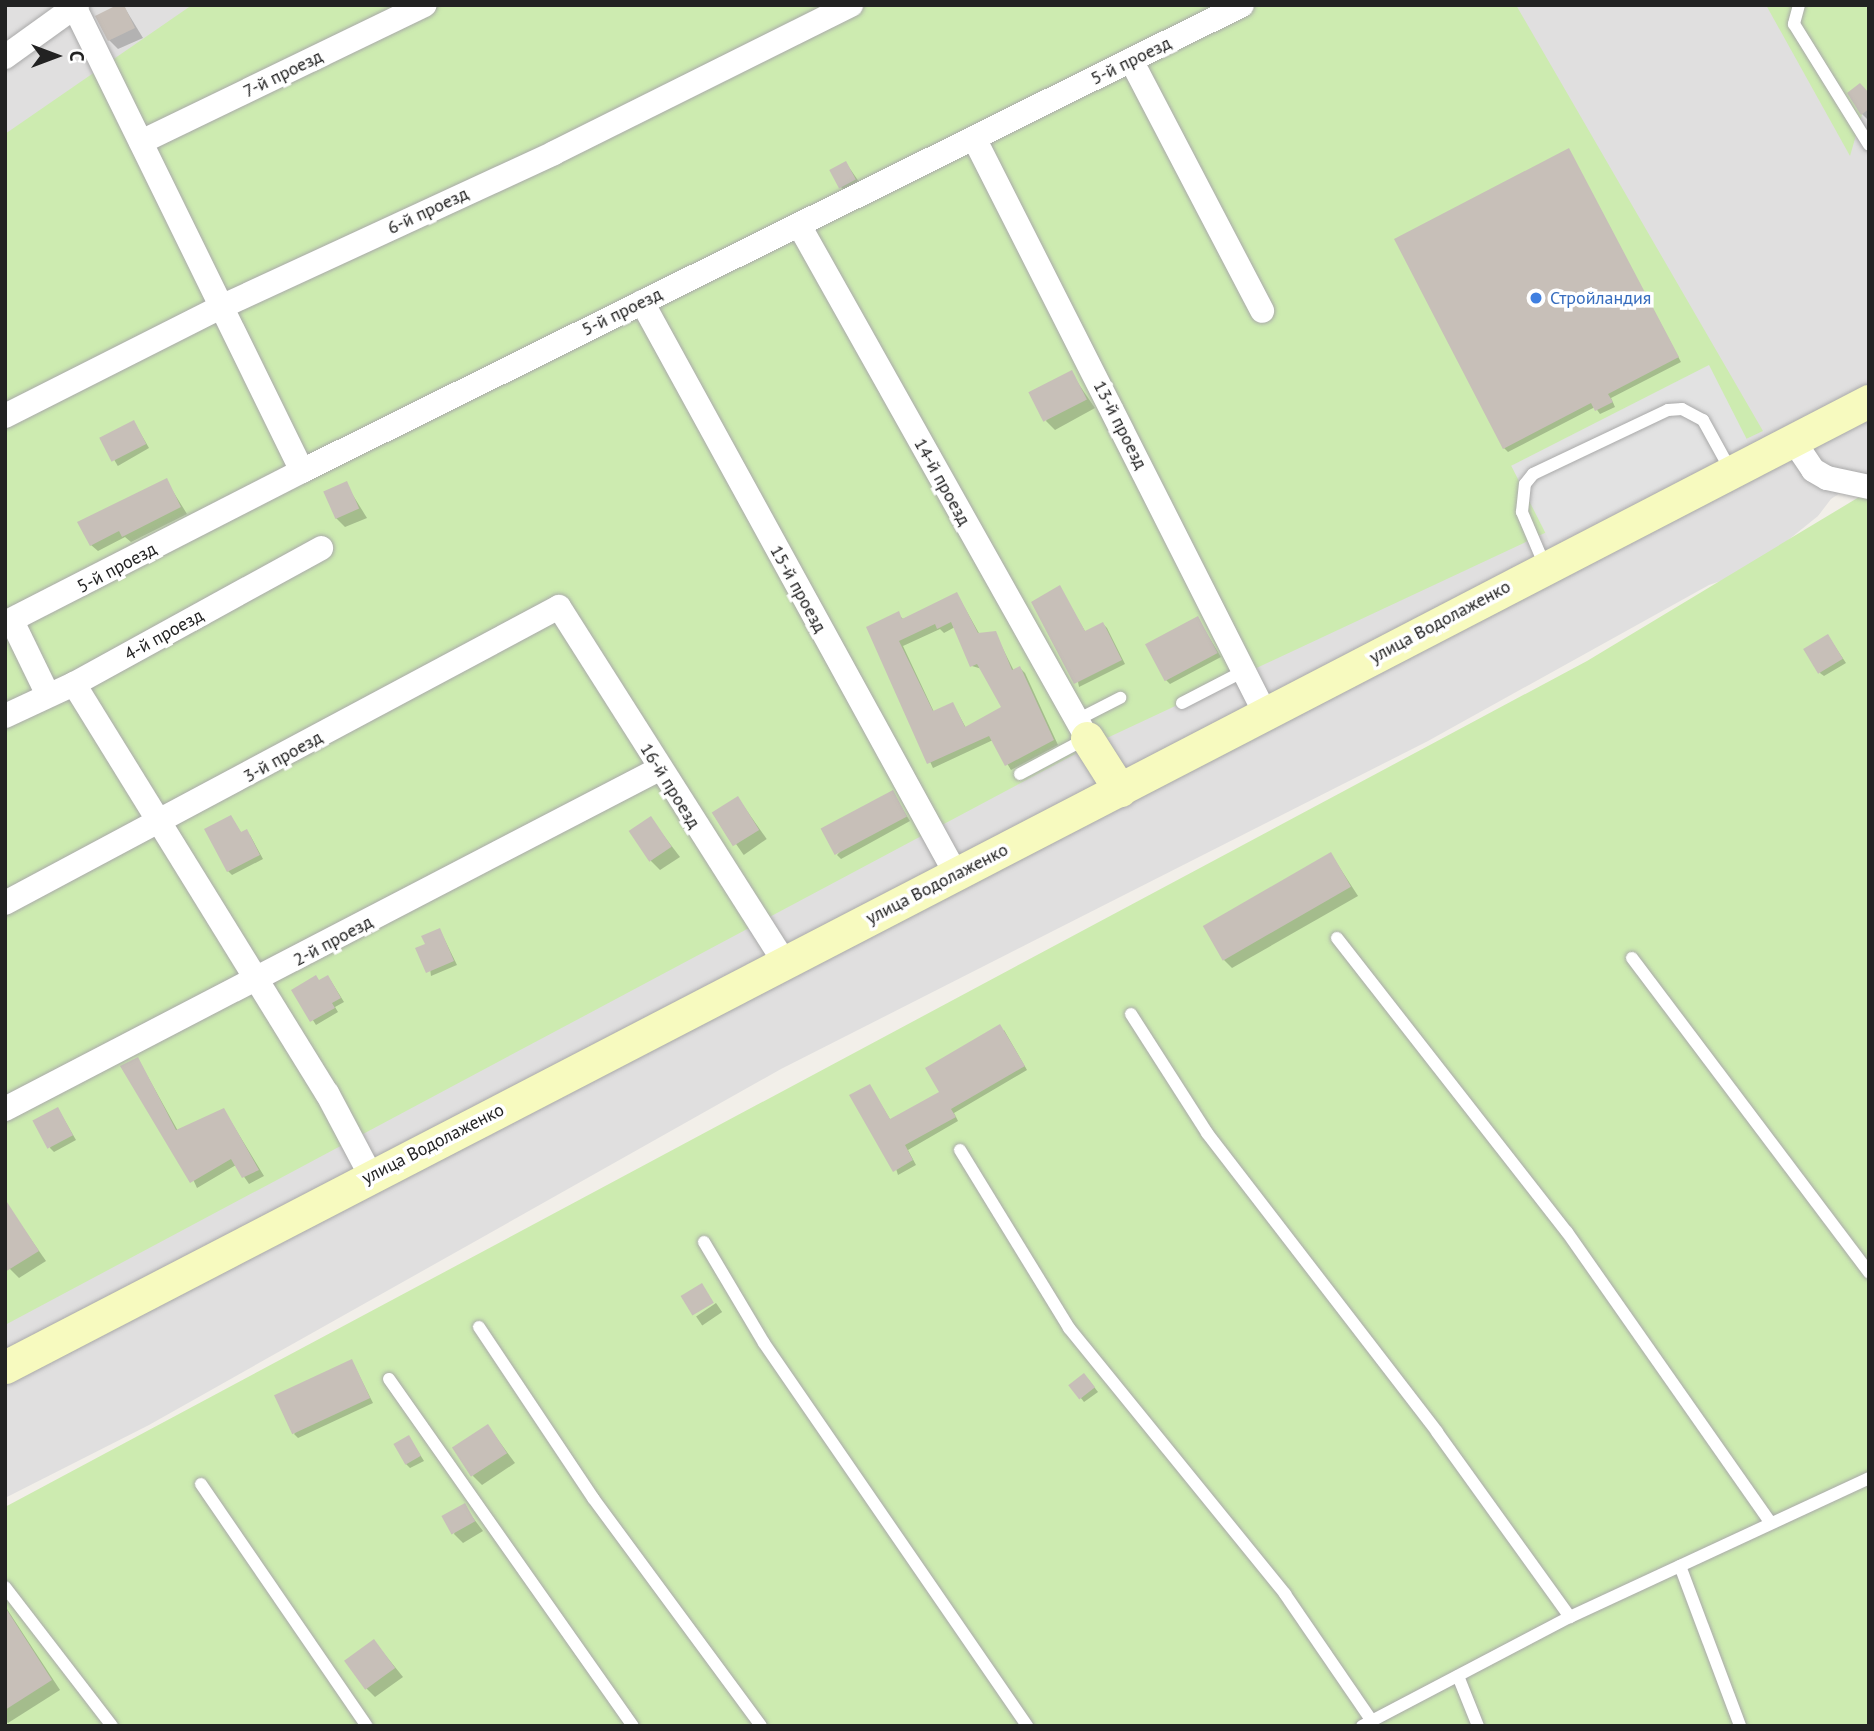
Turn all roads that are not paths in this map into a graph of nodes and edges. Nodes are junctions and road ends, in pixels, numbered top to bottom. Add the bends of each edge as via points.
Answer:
1 (425, 5) edge
2 (851, 5) edge
3 (1242, 5) edge
4 (1799, 5) edge
5 (76, 6) edge
6 (5, 57) edge
7 (1132, 60) junction
8 (974, 138) junction
9 (141, 142) junction
10 (1869, 145) edge
11 (799, 225) junction
12 (642, 302) junction
13 (221, 307) junction
14 (1262, 311) dead end
15 (1869, 401) edge
16 (5, 416) edge
17 (1793, 440) junction
18 (302, 471) junction
19 (1731, 471) junction
20 (1869, 487) edge
21 (321, 548) dead end
22 (1546, 567) junction
23 (559, 607) joint
24 (9, 623) edge
25 (1244, 671) junction
26 (74, 684) junction
27 (48, 695) junction
28 (1120, 698) dead end
29 (1182, 703) dead end
30 (1265, 713) junction
31 (5, 716) edge
32 (1081, 729) junction
33 (659, 769) junction
34 (1020, 774) dead end
35 (1120, 790) junction
36 (160, 824) junction
37 (956, 874) junction
38 (5, 903) edge
39 (1337, 938) dead end
40 (1632, 958) dead end
41 (785, 963) junction
42 (259, 981) junction
43 (1132, 1014) dead end
44 (5, 1109) edge
45 (960, 1150) dead end
46 (371, 1176) junction
47 (704, 1242) dead end
48 (1869, 1273) edge
49 (479, 1327) dead end
50 (5, 1367) edge
51 (389, 1380) dead end
52 (1869, 1478) edge
53 (201, 1483) dead end
54 (1771, 1523) junction
55 (1680, 1566) junction
56 (5, 1587) edge
57 (1570, 1617) junction
58 (1458, 1676) junction
59 (1367, 1723) edge
60 (112, 1726) edge
61 (367, 1726) edge
62 (633, 1726) edge
63 (761, 1726) edge
64 (1027, 1726) edge
65 (1478, 1726) edge
66 (1740, 1726) edge

1 - 9 street, 7-й проезд
2 - 13 street, 6-й проезд via 554,153
3 - 7 street, 5-й проезд
4 - 10 lane via 1794,24
5 - 6 street
5 - 9 street
7 - 8 street, 5-й проезд
7 - 14 street
8 - 11 street, 5-й проезд
8 - 25 street, 13-й проезд
9 - 13 street
11 - 12 street, 5-й проезд
11 - 32 street, 14-й проезд
12 - 18 street, 5-й проезд
12 - 37 street, 15-й проезд
13 - 16 street, 6-й проезд
13 - 18 street
15 - 17 main road, улица Водолаженко
17 - 19 main road, улица Водолаженко
17 - 20 street via 1813,470 1827,478
18 - 24 street, 5-й проезд
19 - 22 main road, улица Водолаженко
19 - 22 lane via 1703,420 1682,409 1668,410 1533,474 1525,485 1522,512
21 - 26 street, 4-й проезд
22 - 30 main road, улица Водолаженко
23 - 33 street, 16-й проезд
23 - 36 street, 3-й проезд
24 - 27 street
25 - 29 lane
25 - 30 street, 13-й проезд
26 - 27 street, 4-й проезд
26 - 36 street
27 - 31 street, 4-й проезд
28 - 32 lane
30 - 35 main road, улица Водолаженко
32 - 34 lane
32 - 35 main road
33 - 41 street, 16-й проезд
33 - 42 street, 2-й проезд
35 - 37 main road, улица Водолаженко
36 - 38 street, 3-й проезд
36 - 42 street
37 - 41 main road, улица Водолаженко
39 - 54 lane via 1567,1232
40 - 48 lane
41 - 46 main road, улица Водолаженко
42 - 44 street, 2-й проезд
42 - 46 street
43 - 57 lane via 1207,1133 1437,1432
45 - 59 lane via 1069,1328 1285,1594
46 - 50 main road, улица Водолаженко
47 - 64 lane via 764,1343
49 - 63 lane via 593,1498
51 - 62 lane
52 - 54 lane
53 - 61 lane
54 - 55 lane
55 - 57 lane
55 - 66 lane
56 - 60 lane
57 - 58 lane
58 - 59 lane
58 - 65 lane

